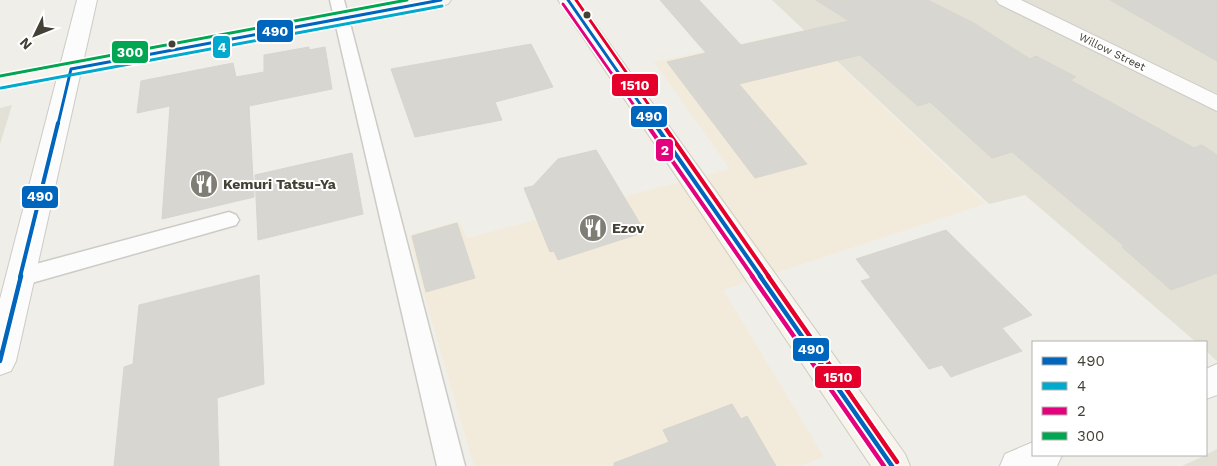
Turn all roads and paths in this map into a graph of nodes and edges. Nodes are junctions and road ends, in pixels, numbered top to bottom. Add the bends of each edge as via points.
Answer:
1 (87, 0) edge
2 (441, 0) edge
3 (568, 0) edge
4 (1006, 0) edge
5 (340, 9) edge
6 (71, 69) junction
7 (0, 82) edge
8 (1217, 104) edge
9 (229, 220) dead end
10 (21, 277) junction
11 (0, 361) edge
12 (1042, 456) edge
13 (451, 466) edge
14 (892, 466) edge
15 (1018, 466) edge

1 - 6 street
2 - 5 main road
3 - 14 main road
4 - 8 street, Willow Street
5 - 6 main road
5 - 13 lane
6 - 7 main road
6 - 10 street
9 - 10 lane
10 - 11 street
12 - 15 street

